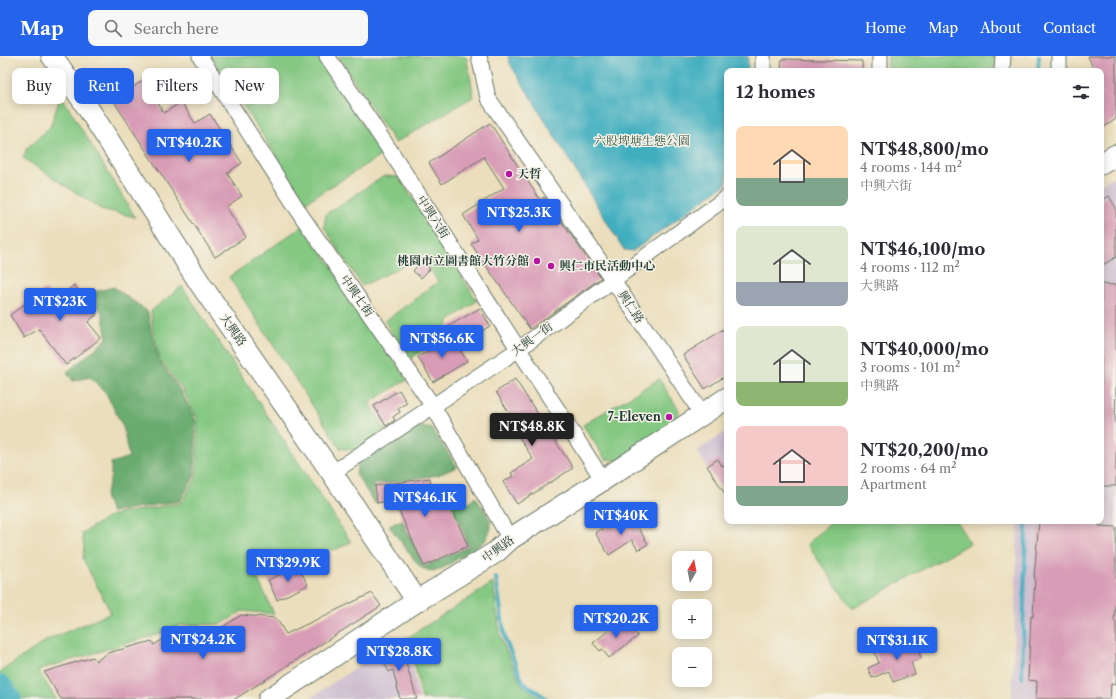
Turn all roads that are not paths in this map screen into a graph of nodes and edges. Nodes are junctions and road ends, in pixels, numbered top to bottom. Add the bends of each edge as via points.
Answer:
1 (52, 56) edge
2 (200, 56) edge
3 (327, 56) edge
4 (479, 56) edge
5 (763, 56) edge
6 (880, 56) edge
7 (1003, 56) edge
8 (1059, 56) edge
9 (763, 68) edge
10 (880, 68) edge
11 (1002, 68) edge
12 (1059, 68) edge
13 (1116, 155) edge
14 (1104, 162) edge
15 (724, 199) edge
16 (613, 280) junction
17 (519, 349) junction
18 (724, 400) edge
19 (433, 406) junction
20 (702, 414) junction
21 (332, 473) junction
22 (603, 480) junction
23 (510, 539) junction
24 (417, 601) junction
25 (269, 699) edge

1 - 21 street, 大興路 via 201,285
2 - 19 street, 中興七街 via 303,218
3 - 17 street, 中興六街
4 - 16 street, 興仁路 via 488,98
5 - 9 street
6 - 10 street
7 - 11 street
8 - 12 street
13 - 14 street
15 - 16 street, 大興一街
16 - 17 street, 大興一街
16 - 20 street, 興仁路
17 - 19 street, 大興一街
17 - 22 street, 中興六街
18 - 20 street, 中興路
19 - 21 street, 大興一街
19 - 23 street, 中興七街
20 - 22 street, 中興路
21 - 24 street, 大興路
22 - 23 street, 中興路
23 - 24 street, 中興路 via 496,552
24 - 25 street, 中興路

